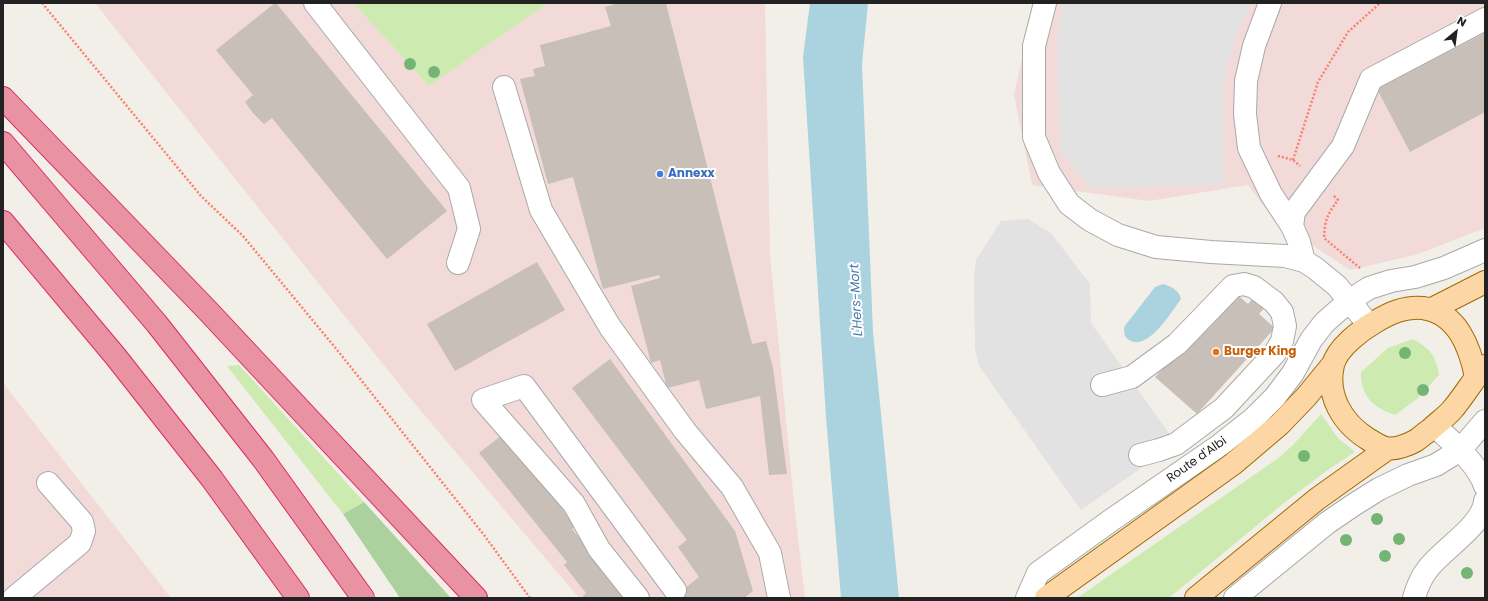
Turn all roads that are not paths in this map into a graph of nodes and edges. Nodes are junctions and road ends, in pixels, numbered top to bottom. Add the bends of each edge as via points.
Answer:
1 (316, 3) edge
2 (1045, 3) edge
3 (1270, 3) edge
4 (1485, 19) edge
5 (504, 87) dead end
6 (3, 98) edge
7 (3, 143) edge
8 (3, 222) edge
9 (1292, 226) junction
10 (1485, 250) edge
11 (1304, 261) junction
12 (458, 263) dead end
13 (1485, 282) edge
14 (1349, 301) junction
15 (1432, 309) junction
16 (1369, 325) junction
17 (1333, 364) junction
18 (1480, 372) edge
19 (1102, 385) dead end
20 (1485, 420) edge
21 (1435, 426) junction
22 (1387, 449) junction
23 (1460, 450) junction
24 (1140, 455) dead end
25 (48, 483) dead end
26 (1485, 486) edge
27 (1485, 501) edge
28 (675, 590) dead end
29 (14, 598) edge
30 (298, 598) edge
31 (363, 598) edge
32 (476, 598) edge
33 (638, 598) edge
34 (779, 598) edge
35 (1028, 598) edge
36 (1046, 598) edge
37 (1196, 598) edge
38 (1235, 598) edge
39 (1414, 598) edge

1 - 12 street via 459,188 469,229
2 - 11 street via 1034,46 1034,137 1049,173 1069,204 1090,220 1118,235 1156,247 1285,256
3 - 9 street via 1254,46 1246,81 1245,114 1249,148 1271,194
4 - 9 street via 1371,79 1343,146 1294,212
5 - 34 street via 541,210 610,327 684,431 732,487 770,553
6 - 32 highway via 208,311
7 - 31 highway via 157,324 263,459
8 - 30 highway via 116,356 212,479
9 - 11 street
10 - 14 street, Route d'Albi via 1444,268 1369,288
11 - 14 street via 1331,281
13 - 15 main road
14 - 16 street
14 - 35 street, Route d'Albi via 1324,323 1275,397 1253,419 1038,573
15 - 16 main road via 1414,307 1390,313
15 - 18 main road via 1446,317 1462,335
16 - 17 main road via 1341,350
17 - 22 main road via 1331,384 1341,414 1355,431
17 - 36 main road, Route d'Albi via 1280,424 1233,464
18 - 21 main road via 1466,394
19 - 24 street via 1132,377 1177,344 1233,286 1244,284 1254,287 1274,302 1282,312 1285,326 1282,341 1275,353 1224,408 1176,444
20 - 23 street
21 - 22 main road via 1404,446
21 - 23 street
22 - 37 main road via 1317,499
23 - 26 street via 1482,477
23 - 38 street via 1436,465 1379,489 1355,504 1327,523
25 - 29 street via 82,522 84,530 80,543
27 - 39 street via 1473,525 1428,568 1418,583
28 - 33 street via 524,386 483,400 574,504 599,549

